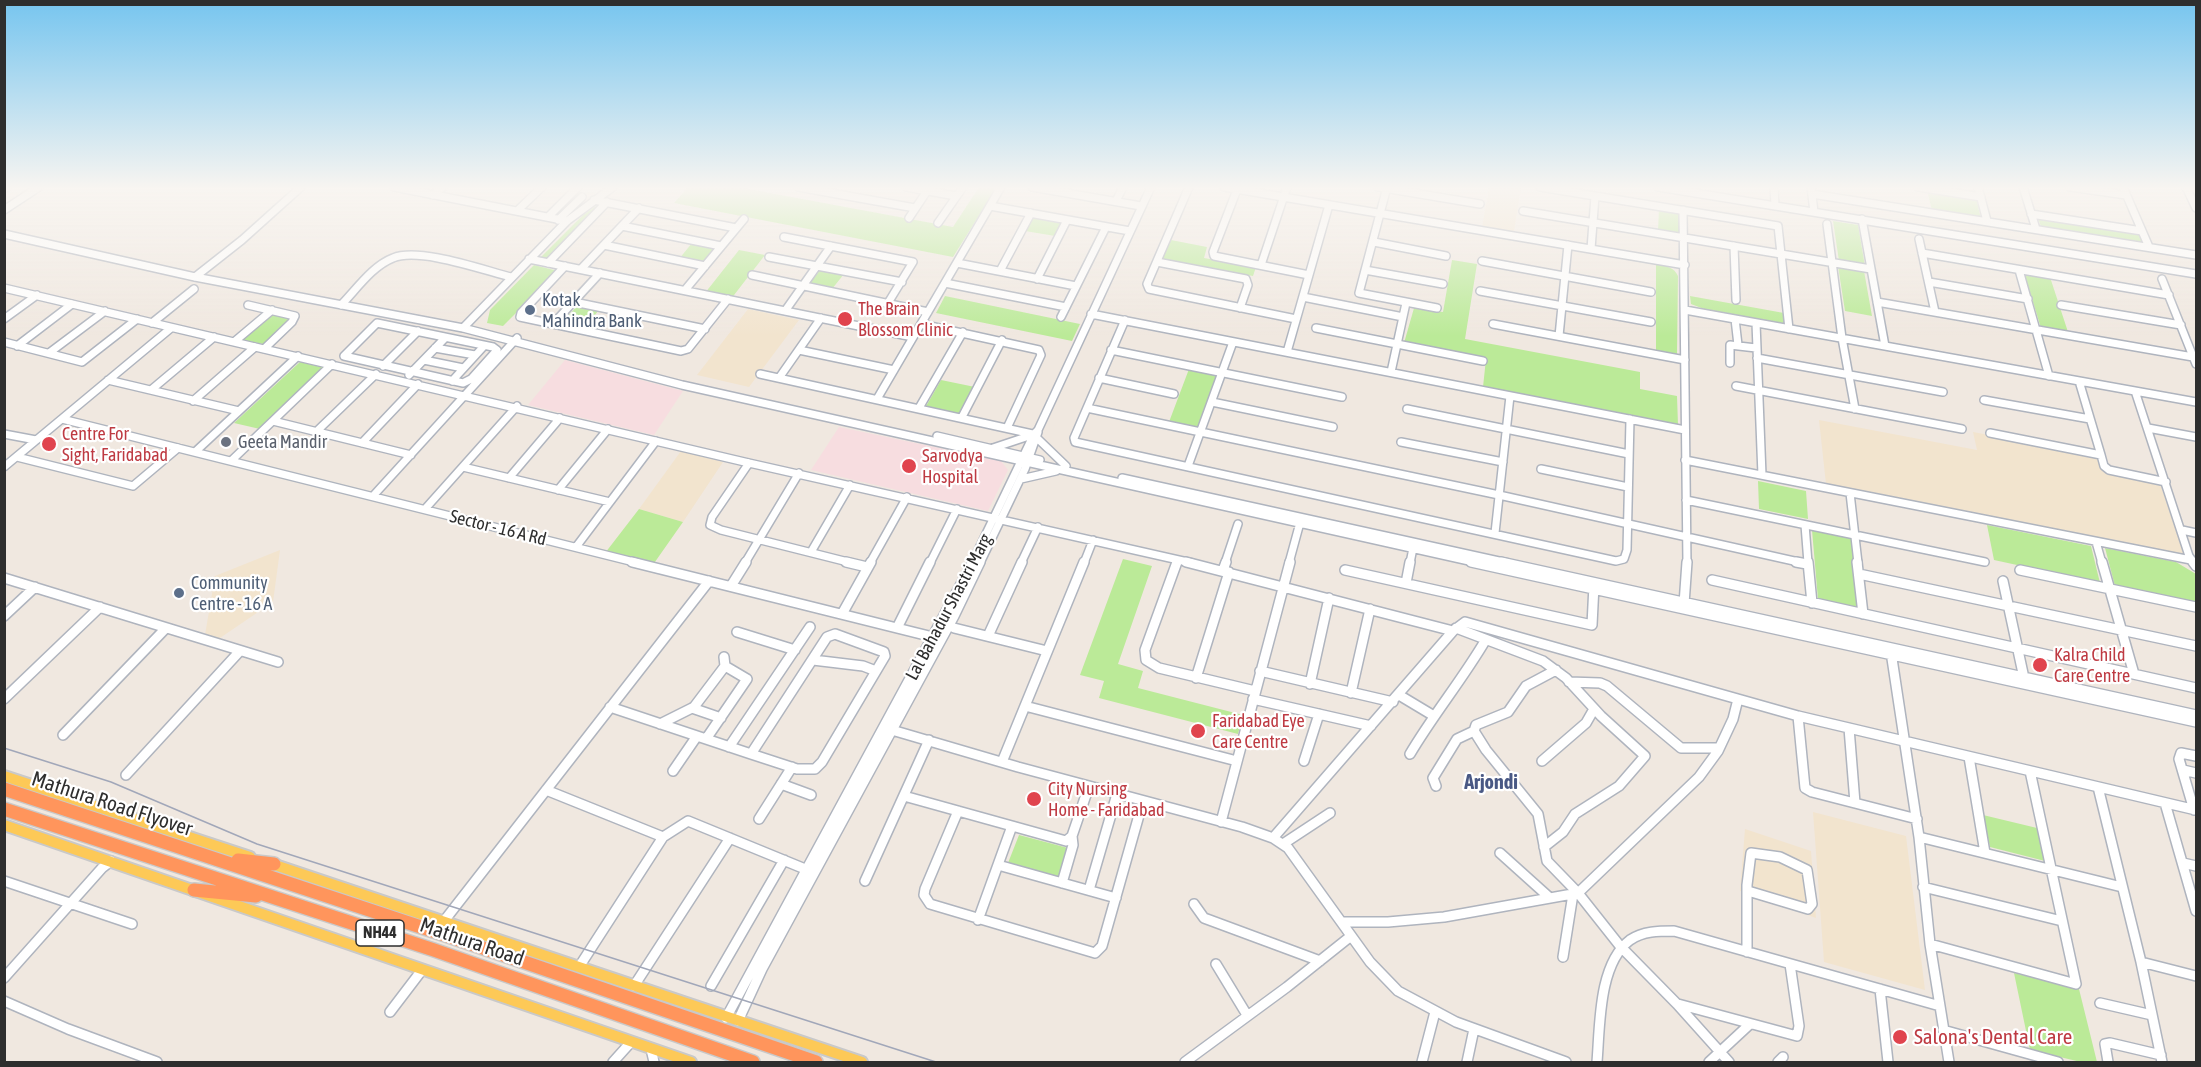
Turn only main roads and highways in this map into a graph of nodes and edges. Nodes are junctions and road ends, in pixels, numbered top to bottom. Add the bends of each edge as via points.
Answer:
1 (4, 776) edge
2 (4, 789) edge
3 (4, 809) edge
4 (4, 825) edge
5 (208, 856) junction
6 (274, 864) junction
7 (194, 890) junction
8 (268, 896) junction
9 (692, 1062) edge
10 (753, 1062) edge
11 (816, 1062) edge
12 (862, 1062) edge

1 - 6 main road
2 - 5 highway, Mathura Road Flyover / NH44
3 - 8 highway, Mathura Road / NH44
4 - 7 main road
5 - 6 highway
5 - 11 highway, Mathura Road / NH44
6 - 12 main road
7 - 8 highway
7 - 9 main road
8 - 10 highway, Mathura Road / NH44

